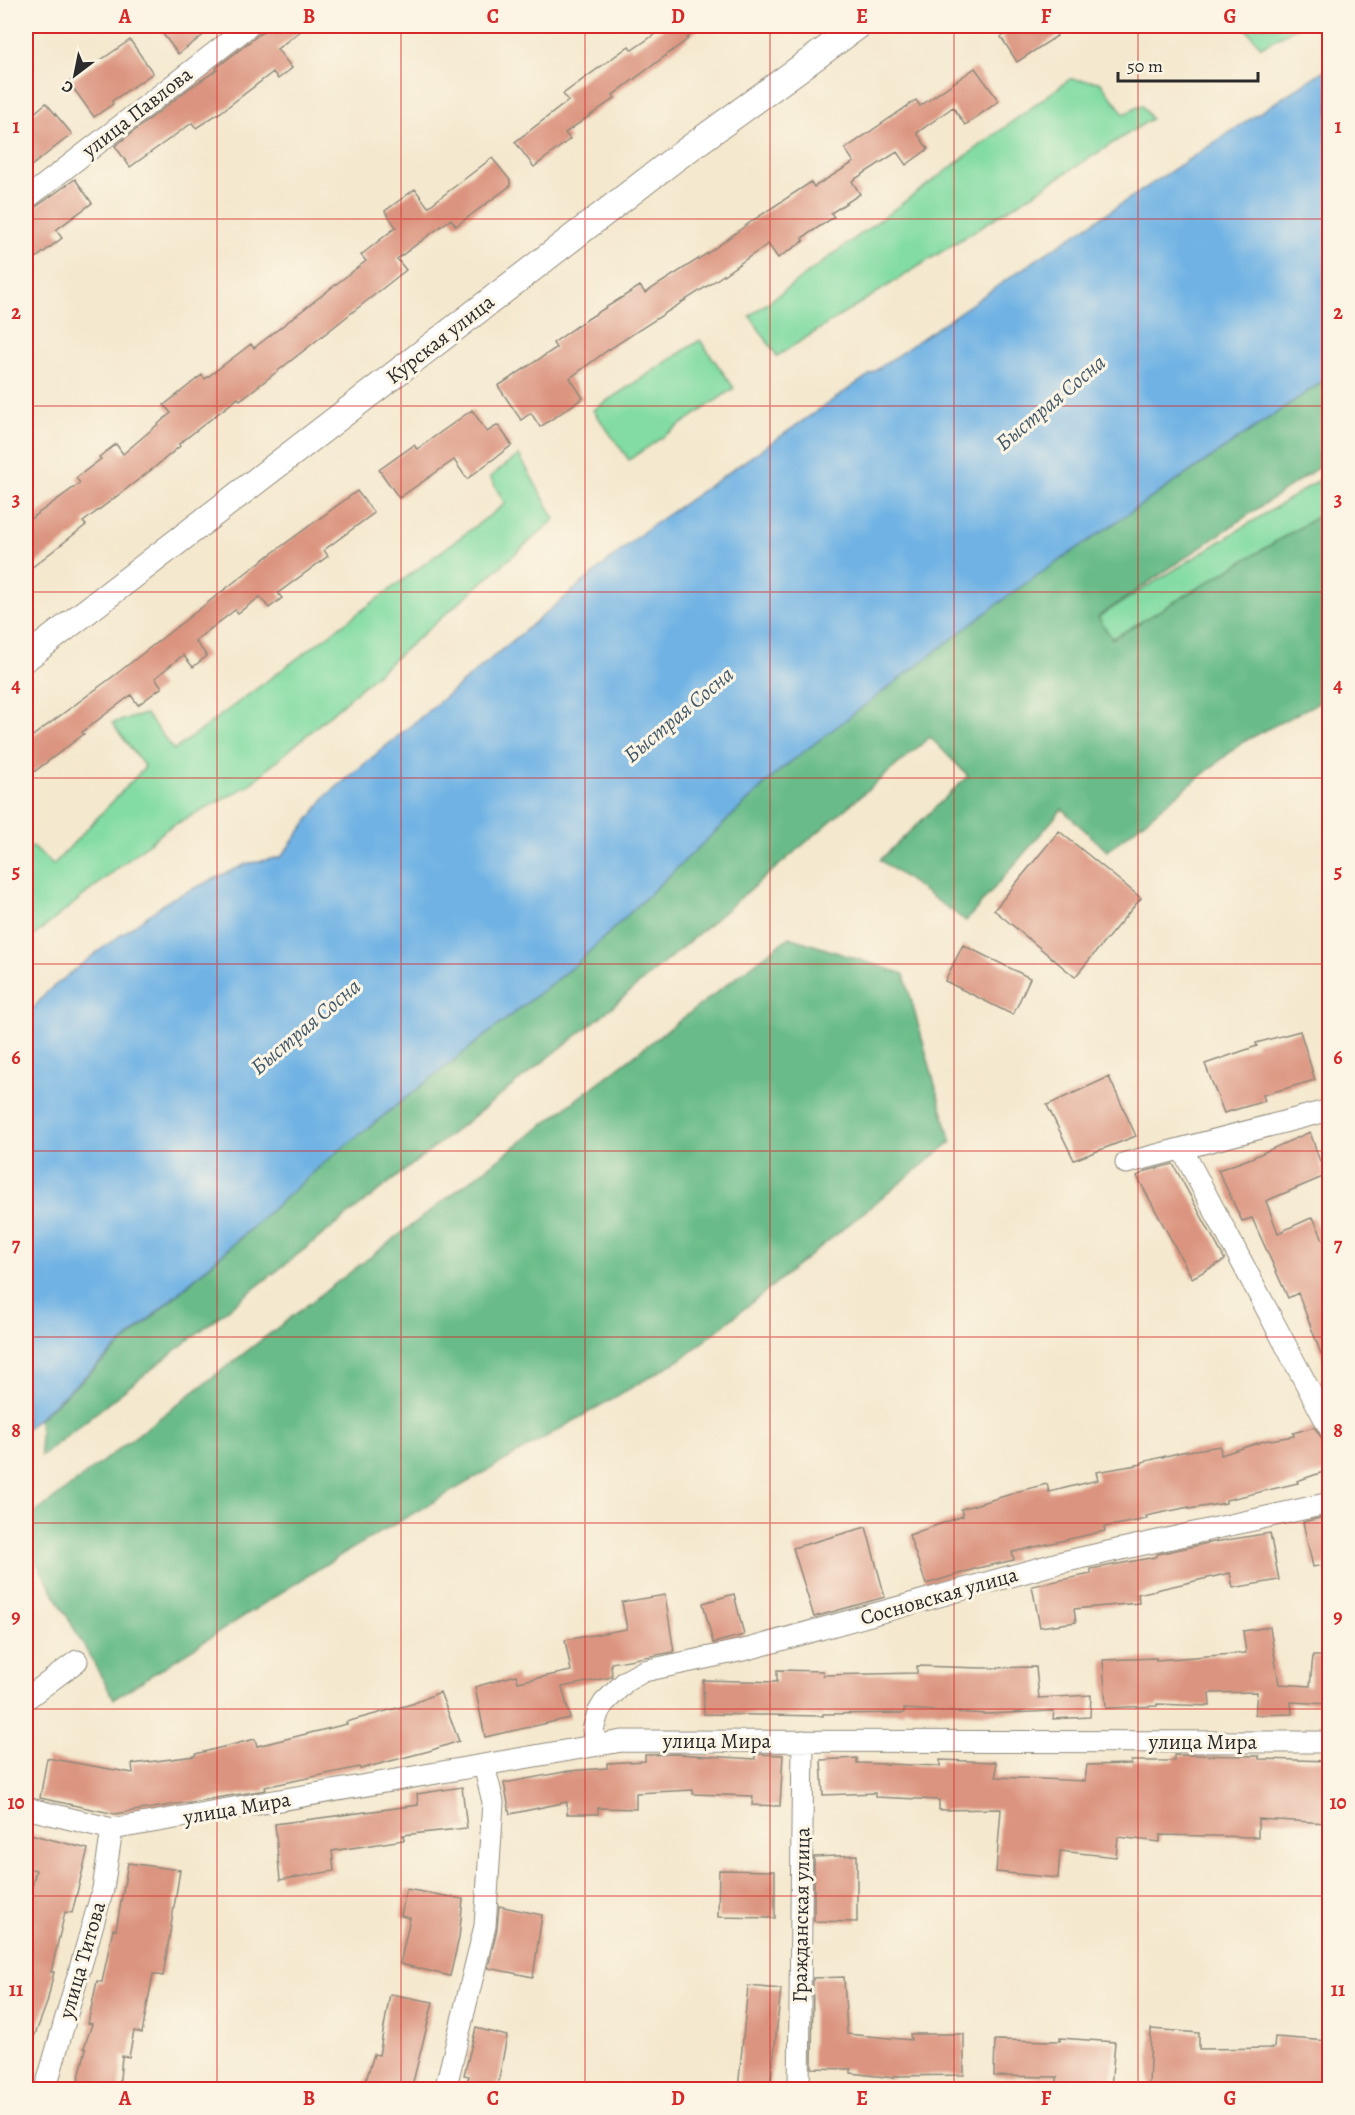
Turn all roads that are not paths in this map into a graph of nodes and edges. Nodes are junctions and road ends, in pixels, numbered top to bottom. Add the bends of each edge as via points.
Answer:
1 (249, 26) edge
2 (858, 26) edge
3 (26, 199) edge
4 (26, 658) edge
5 (1329, 1110) edge
6 (1182, 1149) junction
7 (1126, 1163) dead end
8 (1329, 1429) edge
9 (1329, 1503) edge
10 (77, 1660) dead end
11 (26, 1699) edge
12 (803, 1741) junction
13 (1329, 1742) edge
14 (595, 1745) junction
15 (484, 1765) junction
16 (26, 1808) edge
17 (112, 1829) junction
18 (45, 2090) edge
19 (445, 2090) edge
20 (799, 2090) edge

1 - 3 street, улица Павлова
2 - 4 street, Курская улица via 672,160
5 - 6 street
6 - 7 street
6 - 8 street
9 - 14 street, Сосновская улица via 1058,1563 748,1649 644,1671 626,1681 604,1703 593,1730
10 - 11 street
12 - 13 street, улица Мира
12 - 14 street, улица Мира via 622,1741
12 - 20 street, Гражданская улица
14 - 15 street, улица Мира
15 - 17 street, улица Мира
15 - 19 street via 493,1802 485,1926
16 - 17 street
17 - 18 street, улица Титова via 103,1889

